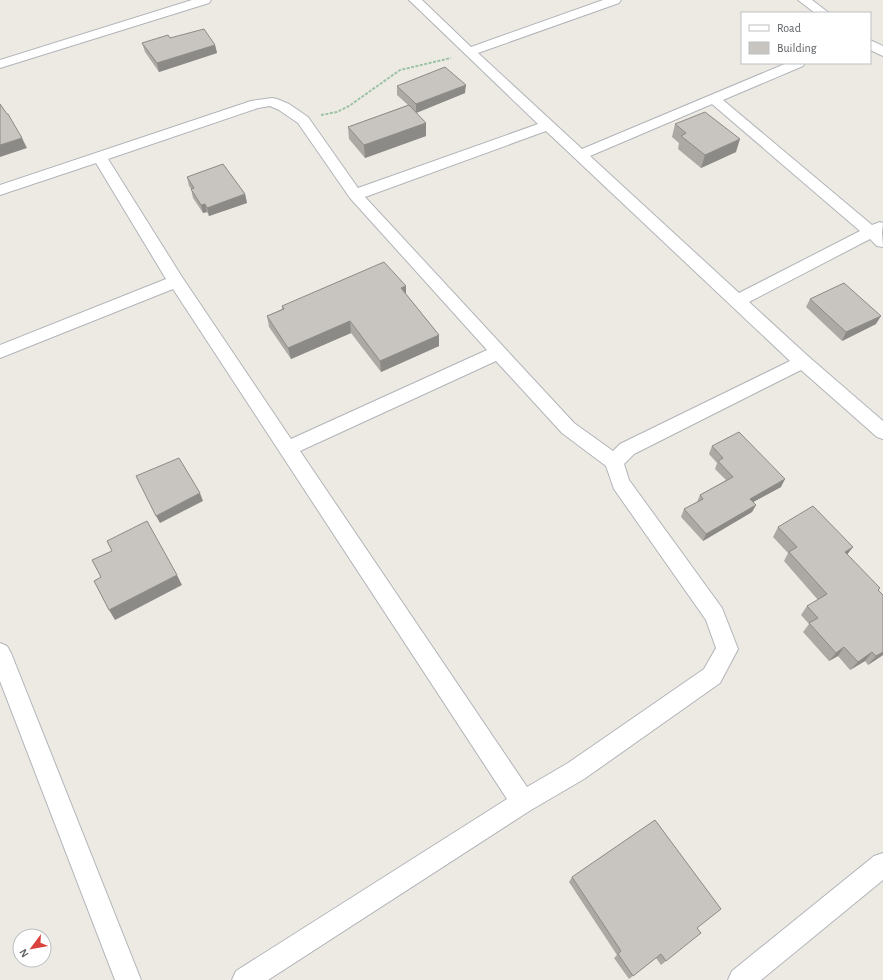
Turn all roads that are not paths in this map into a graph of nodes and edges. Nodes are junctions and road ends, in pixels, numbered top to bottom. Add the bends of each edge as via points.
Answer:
1 (205, 0) edge
2 (415, 0) edge
3 (615, 0) edge
4 (804, 0) edge
5 (822, 12) edge
6 (871, 45) edge
7 (469, 52) junction
8 (883, 52) edge
9 (0, 64) edge
10 (796, 64) edge
11 (714, 99) junction
12 (549, 125) junction
13 (581, 155) junction
14 (99, 156) junction
15 (0, 190) edge
16 (355, 195) junction
17 (879, 233) edge
18 (176, 281) junction
19 (737, 301) junction
20 (0, 352) edge
21 (499, 352) junction
22 (803, 362) junction
23 (883, 432) edge
24 (287, 450) junction
25 (614, 462) junction
26 (0, 654) edge
27 (523, 802) junction
28 (883, 865) edge
29 (128, 980) edge
30 (245, 980) edge
31 (741, 980) edge

1 - 9 street
2 - 7 street
3 - 7 street
4 - 5 street
6 - 8 street
7 - 12 street
10 - 11 street
11 - 13 street
11 - 17 street
12 - 13 street
12 - 16 street
13 - 19 street
14 - 15 street
14 - 16 street via 256,104 272,102 303,120
14 - 18 street
16 - 21 street
17 - 19 street
18 - 20 street
18 - 24 street
19 - 22 street
21 - 24 street
21 - 25 street via 568,428
22 - 23 street
22 - 25 street via 627,449
24 - 27 street
25 - 27 street via 621,483 714,615 727,649 712,676 576,771
26 - 29 street
27 - 30 street
28 - 31 street

